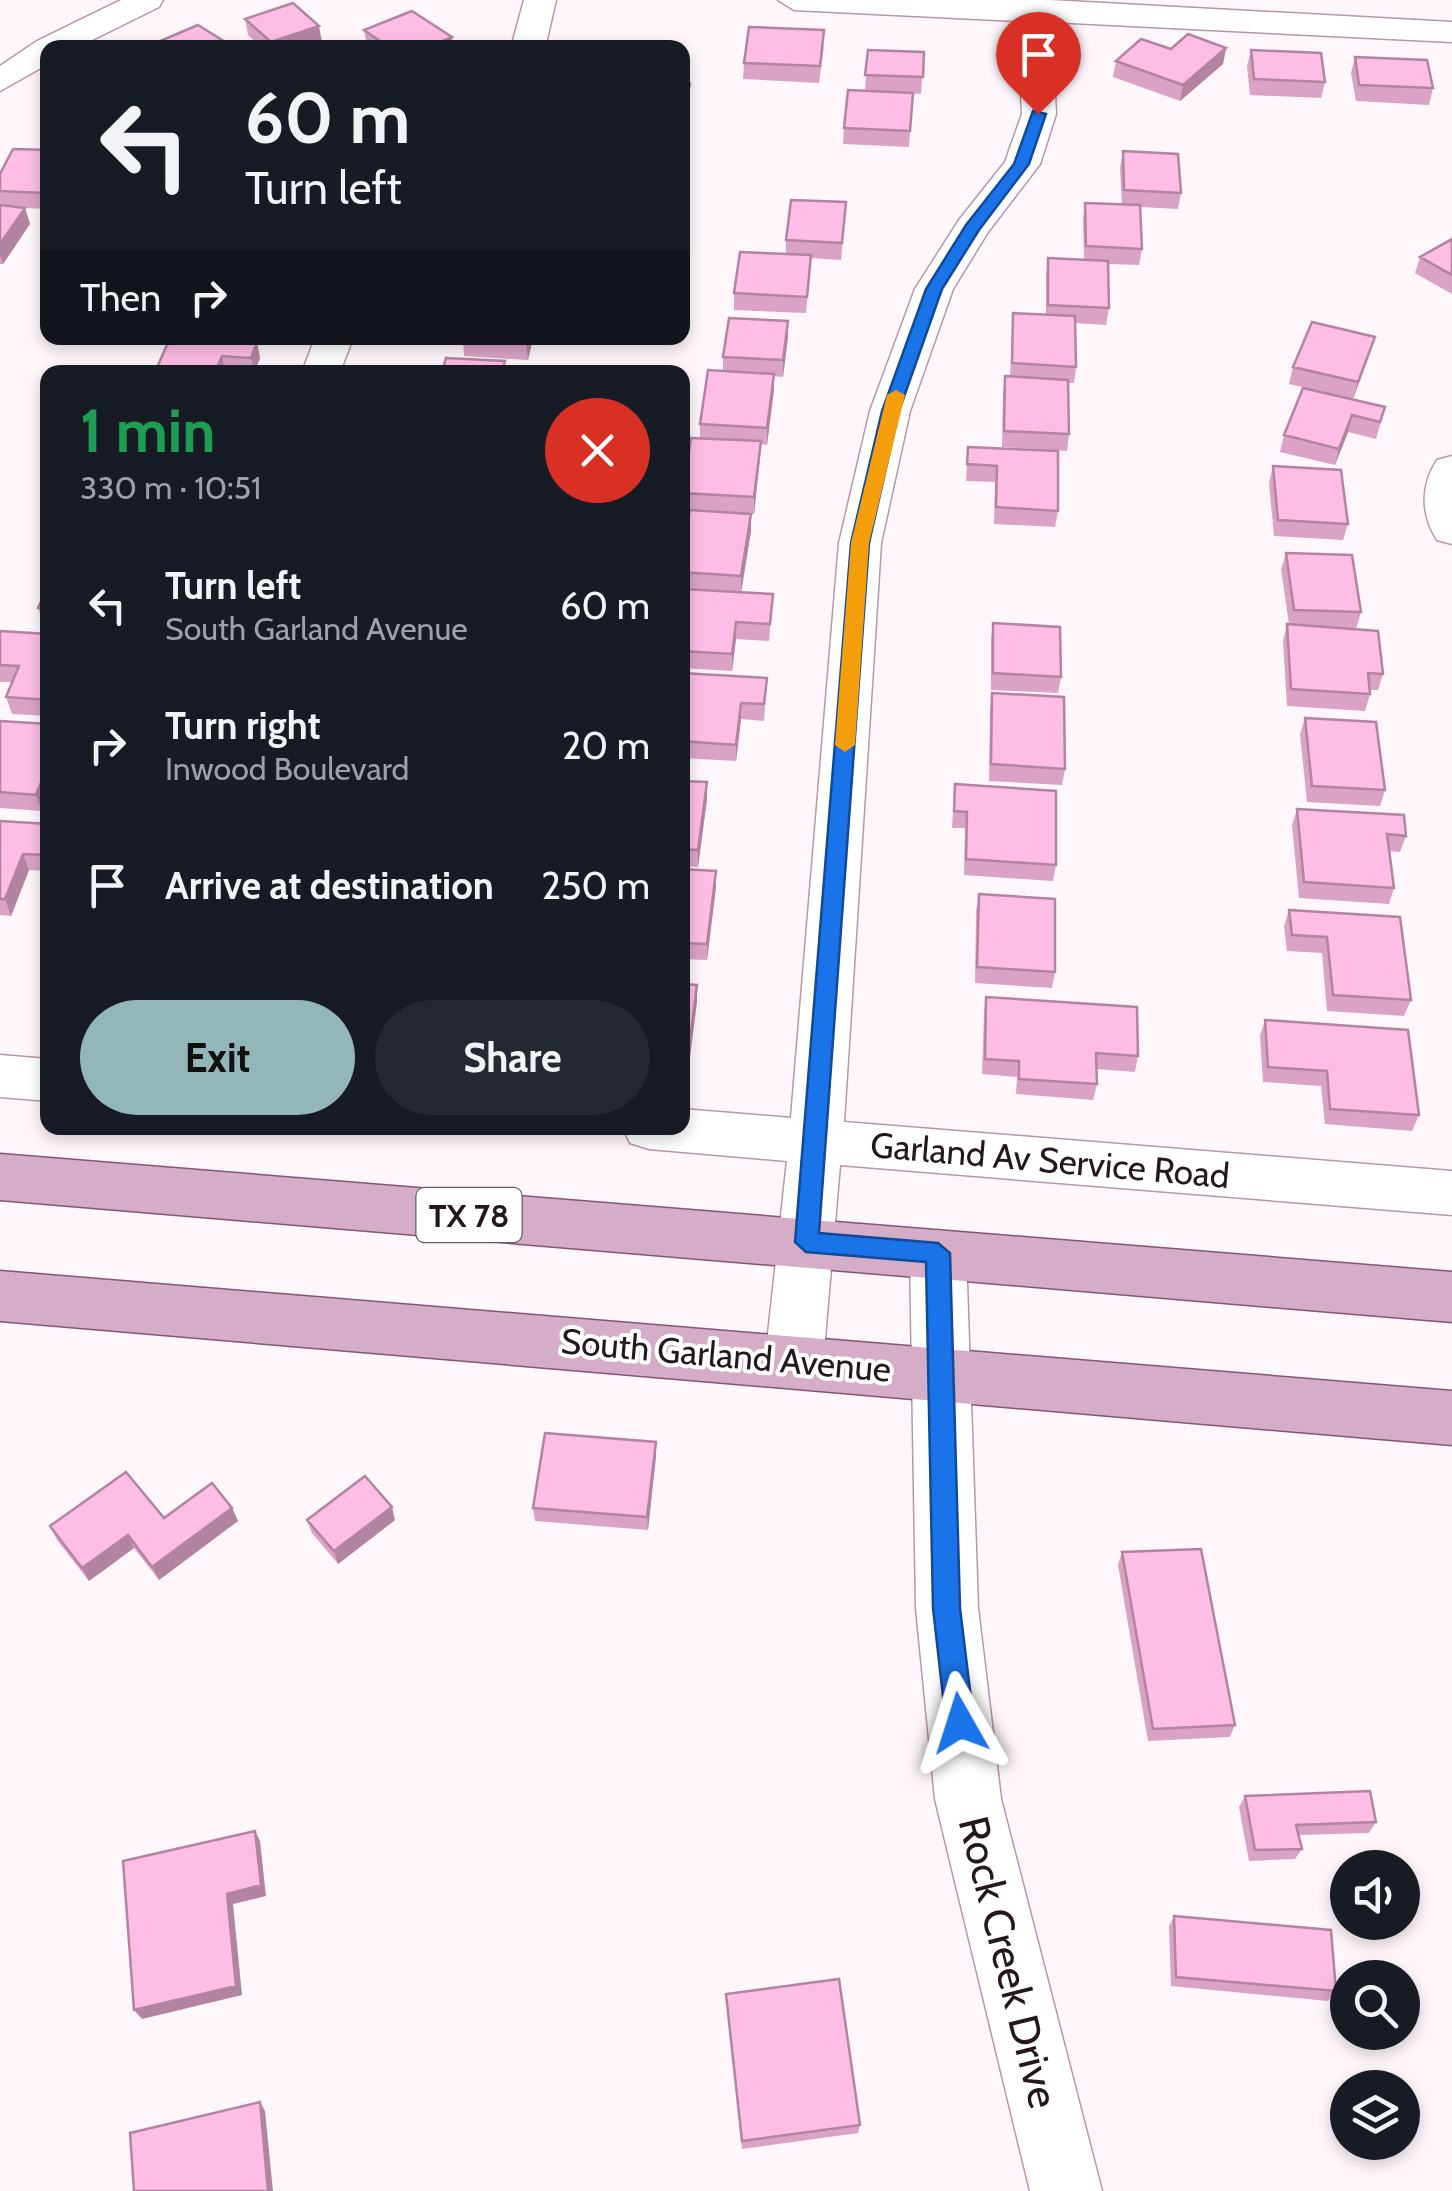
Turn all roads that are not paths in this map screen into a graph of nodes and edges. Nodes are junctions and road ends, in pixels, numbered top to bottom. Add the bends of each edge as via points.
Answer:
1 (147, 0) edge
2 (540, 0) edge
3 (794, 0) edge
4 (1033, 6) edge
5 (1452, 32) edge
6 (64, 40) edge
7 (530, 40) edge
8 (40, 54) edge
9 (0, 81) edge
10 (1452, 469) edge
11 (1452, 530) edge
12 (0, 1076) edge
13 (40, 1079) edge
14 (690, 1131) edge
15 (816, 1141) junction
16 (0, 1177) edge
17 (1452, 1194) edge
18 (806, 1242) junction
19 (938, 1253) junction
20 (0, 1296) edge
21 (1452, 1297) edge
22 (794, 1360) junction
23 (940, 1373) junction
24 (1452, 1418) edge
25 (1066, 2191) edge

1 - 6 street
2 - 7 street
3 - 4 street
4 - 5 street
4 - 15 street via 1038,114 1022,164 934,289 890,411 860,543
8 - 9 street
10 - 11 street via 1444,491
12 - 13 street
14 - 15 street, Garland Av Service Road
15 - 17 street, Garland Av Service Road
15 - 18 street
16 - 18 main road, TX 78
18 - 19 main road, TX 78
18 - 22 street
19 - 21 main road, TX 78
19 - 23 street, Rock Creek Drive
20 - 22 main road, South Garland Avenue
22 - 23 main road, South Garland Avenue
23 - 24 main road, South Garland Avenue
23 - 25 street, Rock Creek Drive via 947,1608 968,1799

